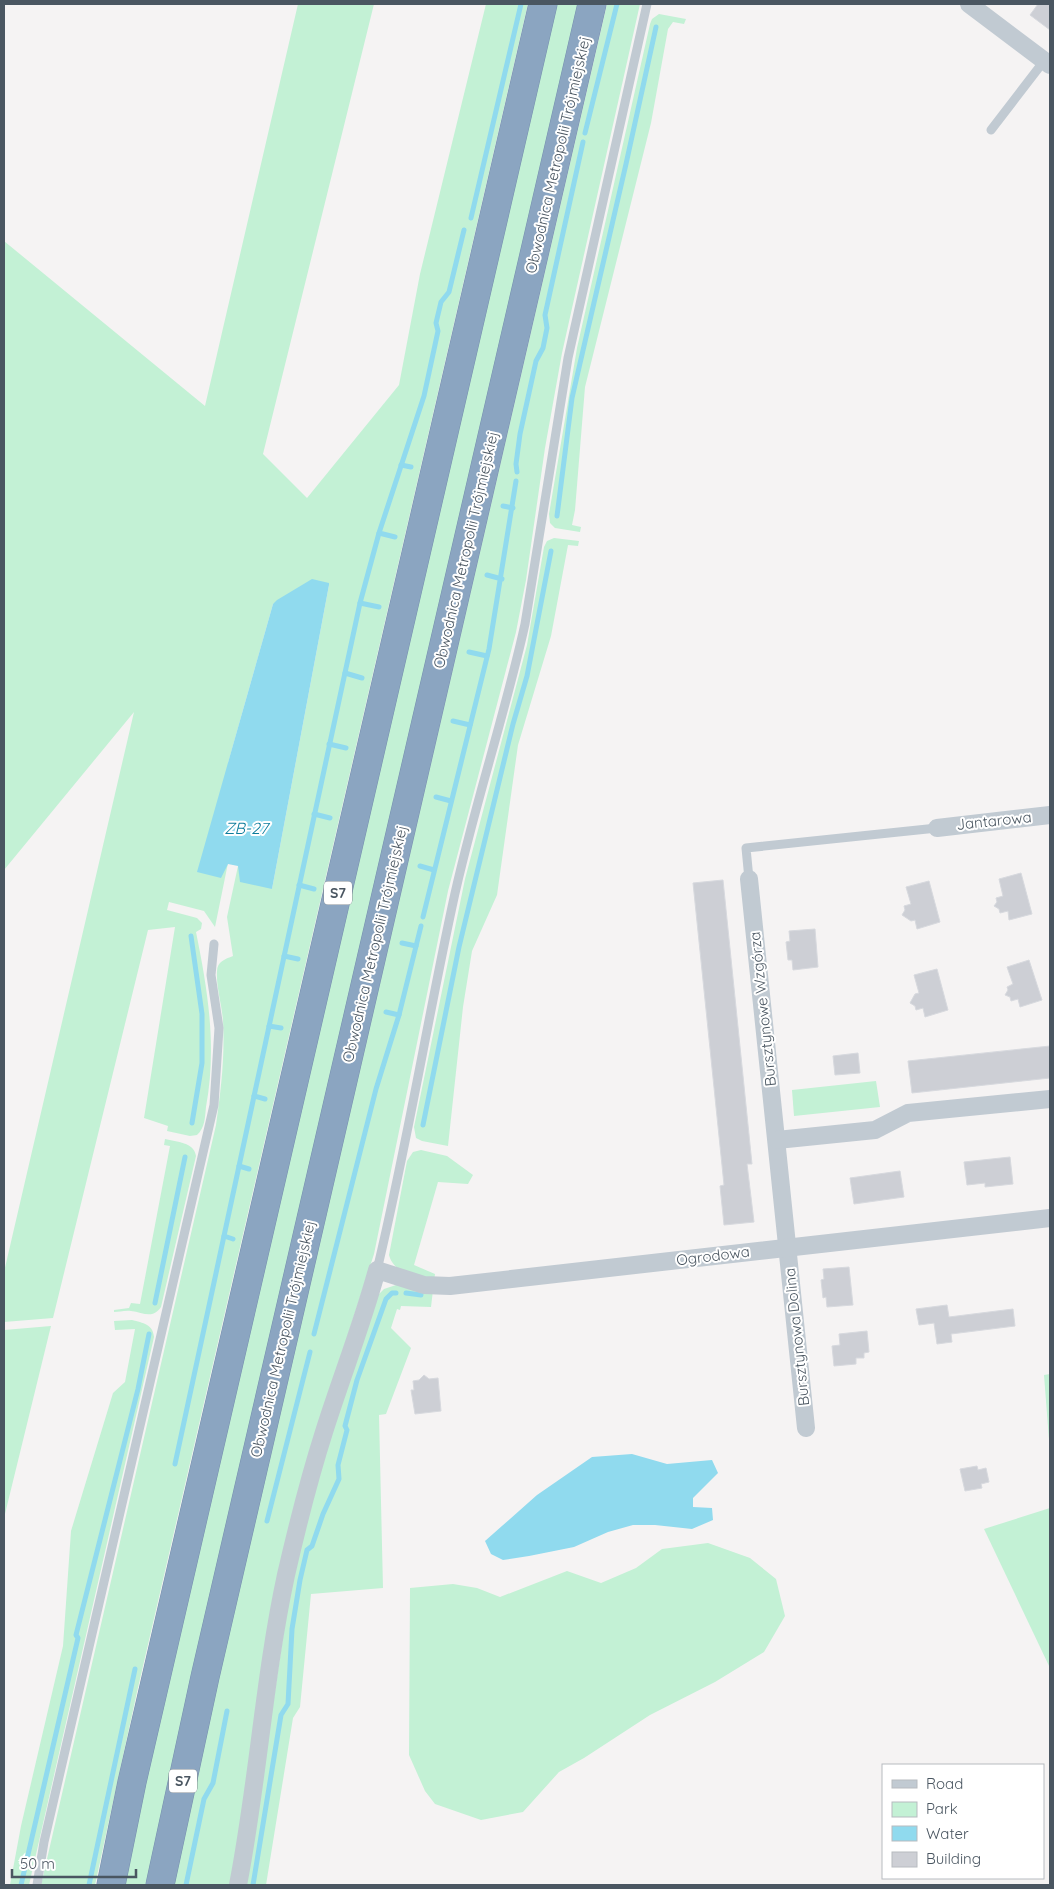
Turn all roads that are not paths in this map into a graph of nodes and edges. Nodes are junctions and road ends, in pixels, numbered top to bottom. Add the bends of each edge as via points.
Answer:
1 (543, 4) edge
2 (592, 4) edge
3 (647, 4) edge
4 (980, 7) edge
5 (1047, 63) edge
6 (991, 130) dead end
7 (1050, 815) edge
8 (937, 828) joint
9 (749, 879) joint
10 (214, 944) dead end
11 (1050, 1099) edge
12 (777, 1140) junction
13 (1050, 1218) edge
14 (788, 1247) junction
15 (377, 1270) junction
16 (806, 1428) dead end
17 (37, 1885) edge
18 (111, 1885) edge
19 (160, 1885) edge
20 (238, 1885) edge

1 - 18 highway, S7 via 132,1782
2 - 19 highway, Obwodnica Metropolii Trójmiejskiej / S7 via 205,1677
3 - 15 lane via 568,358 518,657 472,820 452,905
4 - 5 street
5 - 6 lane
7 - 8 street, Jantarowa
8 - 9 lane via 746,848
9 - 12 street, Bursztynowe Wzgórza
10 - 17 lane via 211,975 219,1028 214,1105
11 - 12 street via 908,1113 875,1130
12 - 14 street, Bursztynowe Wzgórza
13 - 14 street, Ogrodowa
14 - 15 street, Ogrodowa via 450,1286 424,1285
14 - 16 street, Bursztynowa Dolina
15 - 20 street via 312,1470 286,1576

